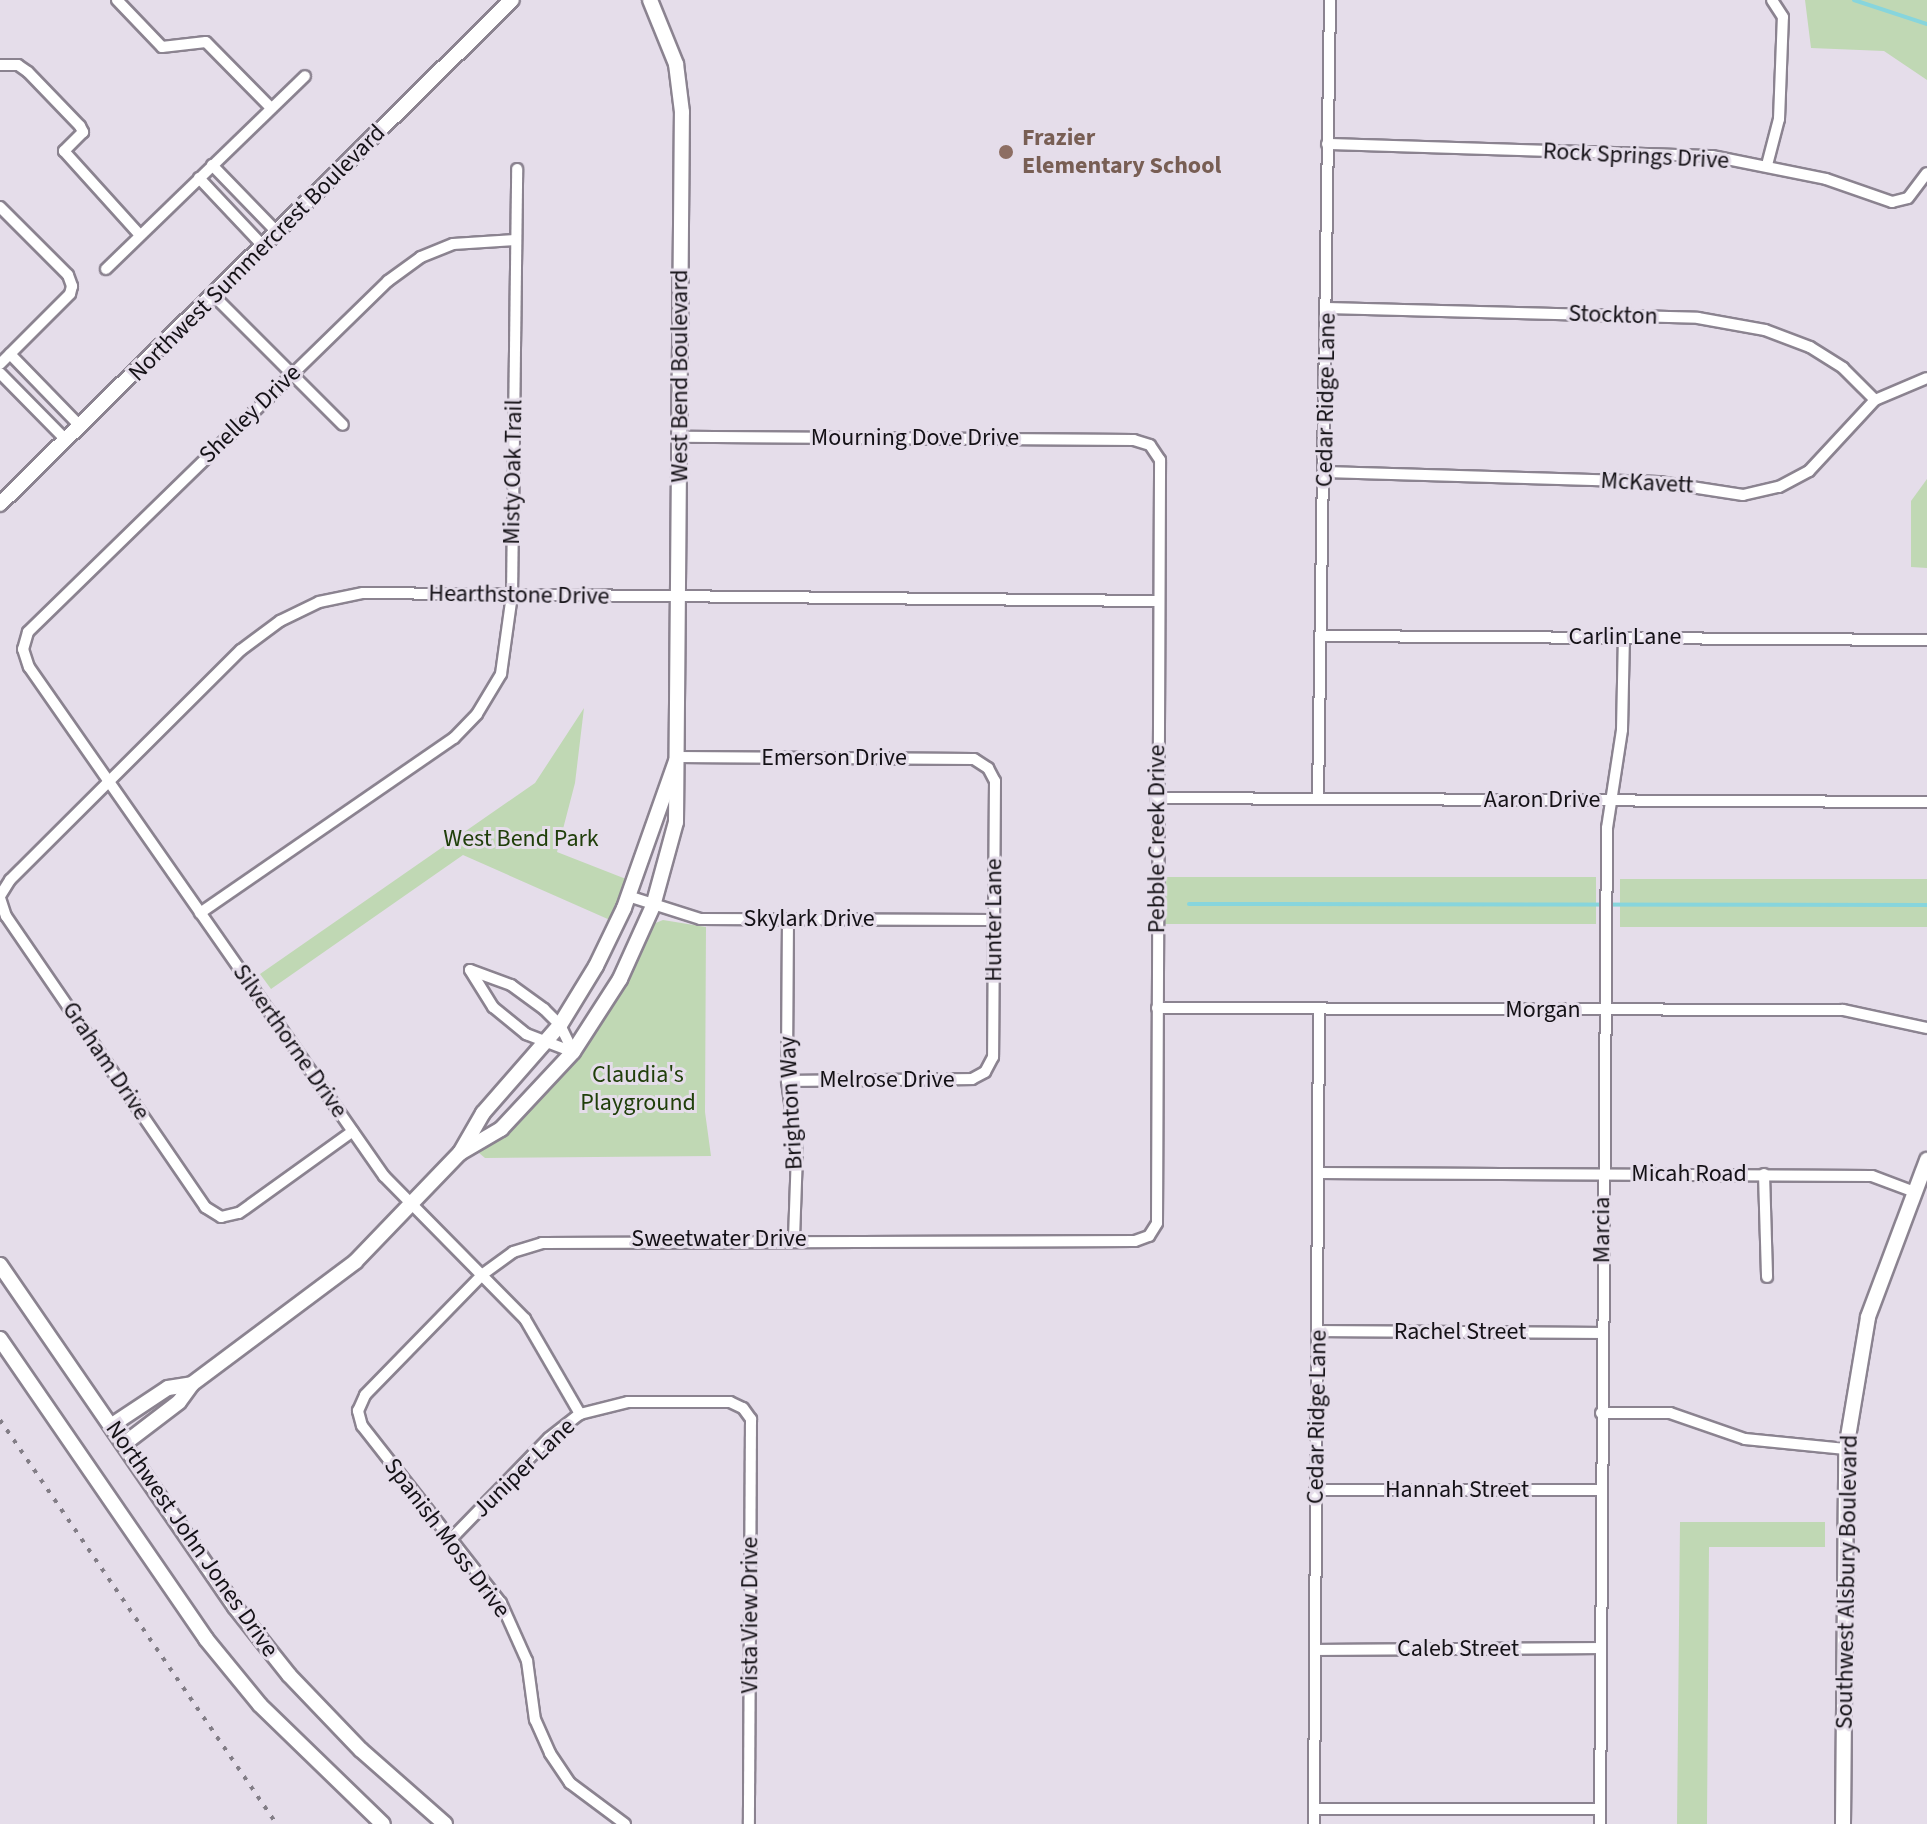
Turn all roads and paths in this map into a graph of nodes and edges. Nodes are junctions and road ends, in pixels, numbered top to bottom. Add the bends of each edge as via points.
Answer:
1 (117, 0) edge
2 (512, 0) edge
3 (650, 0) edge
4 (1330, 0) edge
5 (1772, 0) edge
6 (0, 65) edge
7 (305, 76) dead end
8 (271, 108) junction
9 (1327, 144) junction
10 (212, 165) junction
11 (1767, 165) junction
12 (517, 169) dead end
13 (1927, 173) edge
14 (199, 178) junction
15 (0, 207) edge
16 (278, 233) junction
17 (140, 235) junction
18 (515, 240) junction
19 (264, 247) junction
20 (106, 269) dead end
21 (214, 296) junction
22 (1327, 308) junction
23 (10, 354) junction
24 (0, 364) edge
25 (0, 373) edge
26 (291, 374) junction
27 (1927, 378) edge
28 (1875, 400) junction
29 (343, 425) dead end
30 (80, 426) junction
31 (680, 437) junction
32 (66, 440) junction
33 (1150, 445) joint
34 (1325, 472) junction
35 (0, 504) edge
36 (512, 595) junction
37 (679, 597) junction
38 (1158, 601) junction
39 (1323, 636) junction
40 (1624, 638) junction
41 (1927, 640) edge
42 (23, 649) joint
43 (677, 757) junction
44 (988, 768) joint
45 (110, 783) junction
46 (1156, 798) junction
47 (1318, 799) junction
48 (1611, 800) junction
49 (1927, 802) edge
50 (628, 896) junction
51 (0, 897) edge
52 (653, 906) junction
53 (200, 913) junction
54 (788, 919) junction
55 (994, 920) junction
56 (1157, 1008) junction
57 (1319, 1009) junction
58 (1605, 1010) junction
59 (560, 1025) junction
60 (1927, 1028) edge
61 (543, 1044) junction
62 (573, 1052) junction
63 (985, 1072) joint
64 (787, 1081) junction
65 (353, 1131) junction
66 (460, 1153) junction
67 (1927, 1160) edge
68 (1318, 1173) junction
69 (1603, 1174) junction
70 (1764, 1174) junction
71 (1912, 1191) junction
72 (411, 1205) junction
73 (1149, 1236) joint
74 (794, 1240) junction
75 (0, 1265) edge
76 (483, 1274) junction
77 (1767, 1277) dead end
78 (1318, 1331) junction
79 (1601, 1333) junction
80 (0, 1339) edge
81 (192, 1384) junction
82 (743, 1408) joint
83 (358, 1411) joint
84 (1601, 1413) junction
85 (580, 1414) junction
86 (112, 1425) junction
87 (124, 1444) junction
88 (1846, 1449) junction
89 (1315, 1490) junction
90 (1600, 1490) junction
91 (452, 1538) junction
92 (1600, 1648) junction
93 (1316, 1650) junction
94 (1314, 1809) junction
95 (1600, 1809) junction
96 (383, 1824) edge
97 (445, 1824) edge
98 (625, 1824) edge
99 (749, 1824) edge
100 (1314, 1824) edge
101 (1600, 1824) edge
102 (1843, 1824) edge

1 - 8 street via 162,47 206,42
2 - 16 street, Northwest Summercrest Boulevard
3 - 31 street, West Bend Boulevard via 676,64 682,112
4 - 9 street, Cedar Ridge Lane
5 - 11 street via 1783,17 1779,119
6 - 17 street via 18,65 28,72 80,126 83,132 64,151
7 - 8 street
8 - 10 street
9 - 11 street, Rock Springs Drive via 1654,153
9 - 22 street, Cedar Ridge Lane
10 - 14 street
10 - 16 street
11 - 13 street, Rock Springs Drive via 1892,202 1908,198
12 - 18 street, Misty Oak Trail
14 - 17 street
14 - 19 street
15 - 23 street via 68,275 72,286
16 - 19 street, Northwest Summercrest Boulevard
17 - 20 street
18 - 26 street, Shelley Drive via 453,244 421,257 388,281
18 - 36 street, Misty Oak Trail
19 - 21 street, Northwest Summercrest Boulevard
21 - 26 street
21 - 30 street, Northwest Summercrest Boulevard
22 - 28 street, Stockton via 1698,318 1765,330 1810,347 1843,368
22 - 34 street, Cedar Ridge Lane
23 - 24 street
23 - 30 street
25 - 32 street
26 - 29 street
26 - 42 street, Shelley Drive via 28,632
27 - 28 street, McKavett
28 - 34 street, McKavett via 1809,471 1779,487 1743,495 1659,482
30 - 32 street, Northwest Summercrest Boulevard
31 - 33 street, Mourning Dove Drive via 1134,440
31 - 37 street, West Bend Boulevard
32 - 35 street, Northwest Summercrest Boulevard
33 - 38 street, Pebble Creek Drive via 1160,460
34 - 39 street, Cedar Ridge Lane
36 - 37 street, Hearthstone Drive
36 - 45 street, Hearthstone Drive via 363,593 319,602 280,621 241,650
36 - 53 street, Misty Oak Trail via 501,674 477,714 454,738
37 - 38 street, Hearthstone Drive
37 - 43 street, West Bend Boulevard
38 - 46 street, Pebble Creek Drive
39 - 40 street, Carlin Lane
39 - 47 street, Cedar Ridge Lane
40 - 41 street, Carlin Lane
40 - 48 street, Marcia via 1622,730
42 - 45 street, Silverthorne Drive via 29,667
43 - 44 street, Emerson Drive via 974,759
43 - 50 street, West Bend Boulevard
43 - 52 street, West Bend Boulevard via 676,822
44 - 55 street, Hunter Lane via 995,781
45 - 51 street, Hearthstone Drive via 10,880
45 - 53 street, Silverthorne Drive
46 - 47 street, Aaron Drive
46 - 56 street, Pebble Creek Drive
47 - 48 street, Aaron Drive
48 - 49 street, Aaron Drive
48 - 58 street, Marcia
50 - 52 street, Skylark Drive
50 - 59 street, West Bend Boulevard
51 - 65 street, Graham Drive via 6,916 197,1195 221,1217 239,1213
52 - 54 street, Skylark Drive via 700,919
52 - 62 street, West Bend Boulevard via 620,979
53 - 65 street, Silverthorne Drive
54 - 55 street, Skylark Drive
54 - 64 street, Brighton Way
55 - 63 street, Hunter Lane via 993,1057
56 - 57 street, Morgan
56 - 73 street, Pebble Creek Drive via 1157,1223
57 - 58 street, Morgan
57 - 68 street, Cedar Ridge Lane
58 - 60 street, Morgan via 1843,1010
58 - 69 street, Marcia
59 - 61 street, West Bend Boulevard
59 - 61 street via 511,985 470,970 493,1007
59 - 62 street
61 - 62 street
61 - 66 street, West Bend Boulevard via 483,1113
62 - 66 street, West Bend Boulevard via 501,1129
63 - 64 street, Melrose Drive via 972,1079
64 - 74 street, Brighton Way via 797,1153
65 - 72 street, Silverthorne Drive
66 - 72 street, West Bend Boulevard
67 - 71 street, Southwest Alsbury Boulevard
68 - 69 street, Micah Road
68 - 78 street, Cedar Ridge Lane
69 - 70 street, Micah Road
69 - 79 street, Marcia
70 - 71 street, Micah Road via 1872,1176
70 - 77 street
71 - 88 street, Southwest Alsbury Boulevard via 1868,1317
72 - 76 street, Silverthorne Drive
72 - 81 street, West Bend Boulevard via 306,1303
73 - 74 street, Sweetwater Drive via 1135,1241
74 - 76 street, Sweetwater Drive via 576,1239 513,1252
75 - 86 street, Northwest John Jones Drive
76 - 83 street, Sweetwater Drive via 365,1395
76 - 85 street, Silverthorne Drive via 525,1319
78 - 79 street, Rachel Street
78 - 89 street, Cedar Ridge Lane
79 - 84 street, Marcia
80 - 96 street, Northwest John Jones Drive via 206,1639 271,1716
81 - 86 street, West Bend Boulevard via 168,1388
81 - 87 street, West Bend Boulevard via 179,1402
82 - 85 street, Juniper Lane via 730,1402 628,1402
82 - 99 street, Vista View Drive via 751,1419
83 - 91 street, Spanish Moss Drive via 362,1426
84 - 88 street via 1670,1413 1745,1439
84 - 90 street, Marcia
85 - 91 street, Juniper Lane via 549,1438
86 - 87 street, Northwest John Jones Drive
87 - 97 street, Northwest John Jones Drive via 235,1607 289,1675 361,1750
88 - 102 street, Southwest Alsbury Boulevard
89 - 90 street, Hannah Street
89 - 93 street, Cedar Ridge Lane
90 - 92 street, Marcia
91 - 98 street, Spanish Moss Drive via 501,1603 515,1632 527,1661 535,1720 550,1753 570,1783
92 - 93 street, Caleb Street
92 - 95 street, Marcia
93 - 94 street, Cedar Ridge Lane
94 - 95 street
94 - 100 street, Cedar Ridge Lane
95 - 101 street, Marcia

